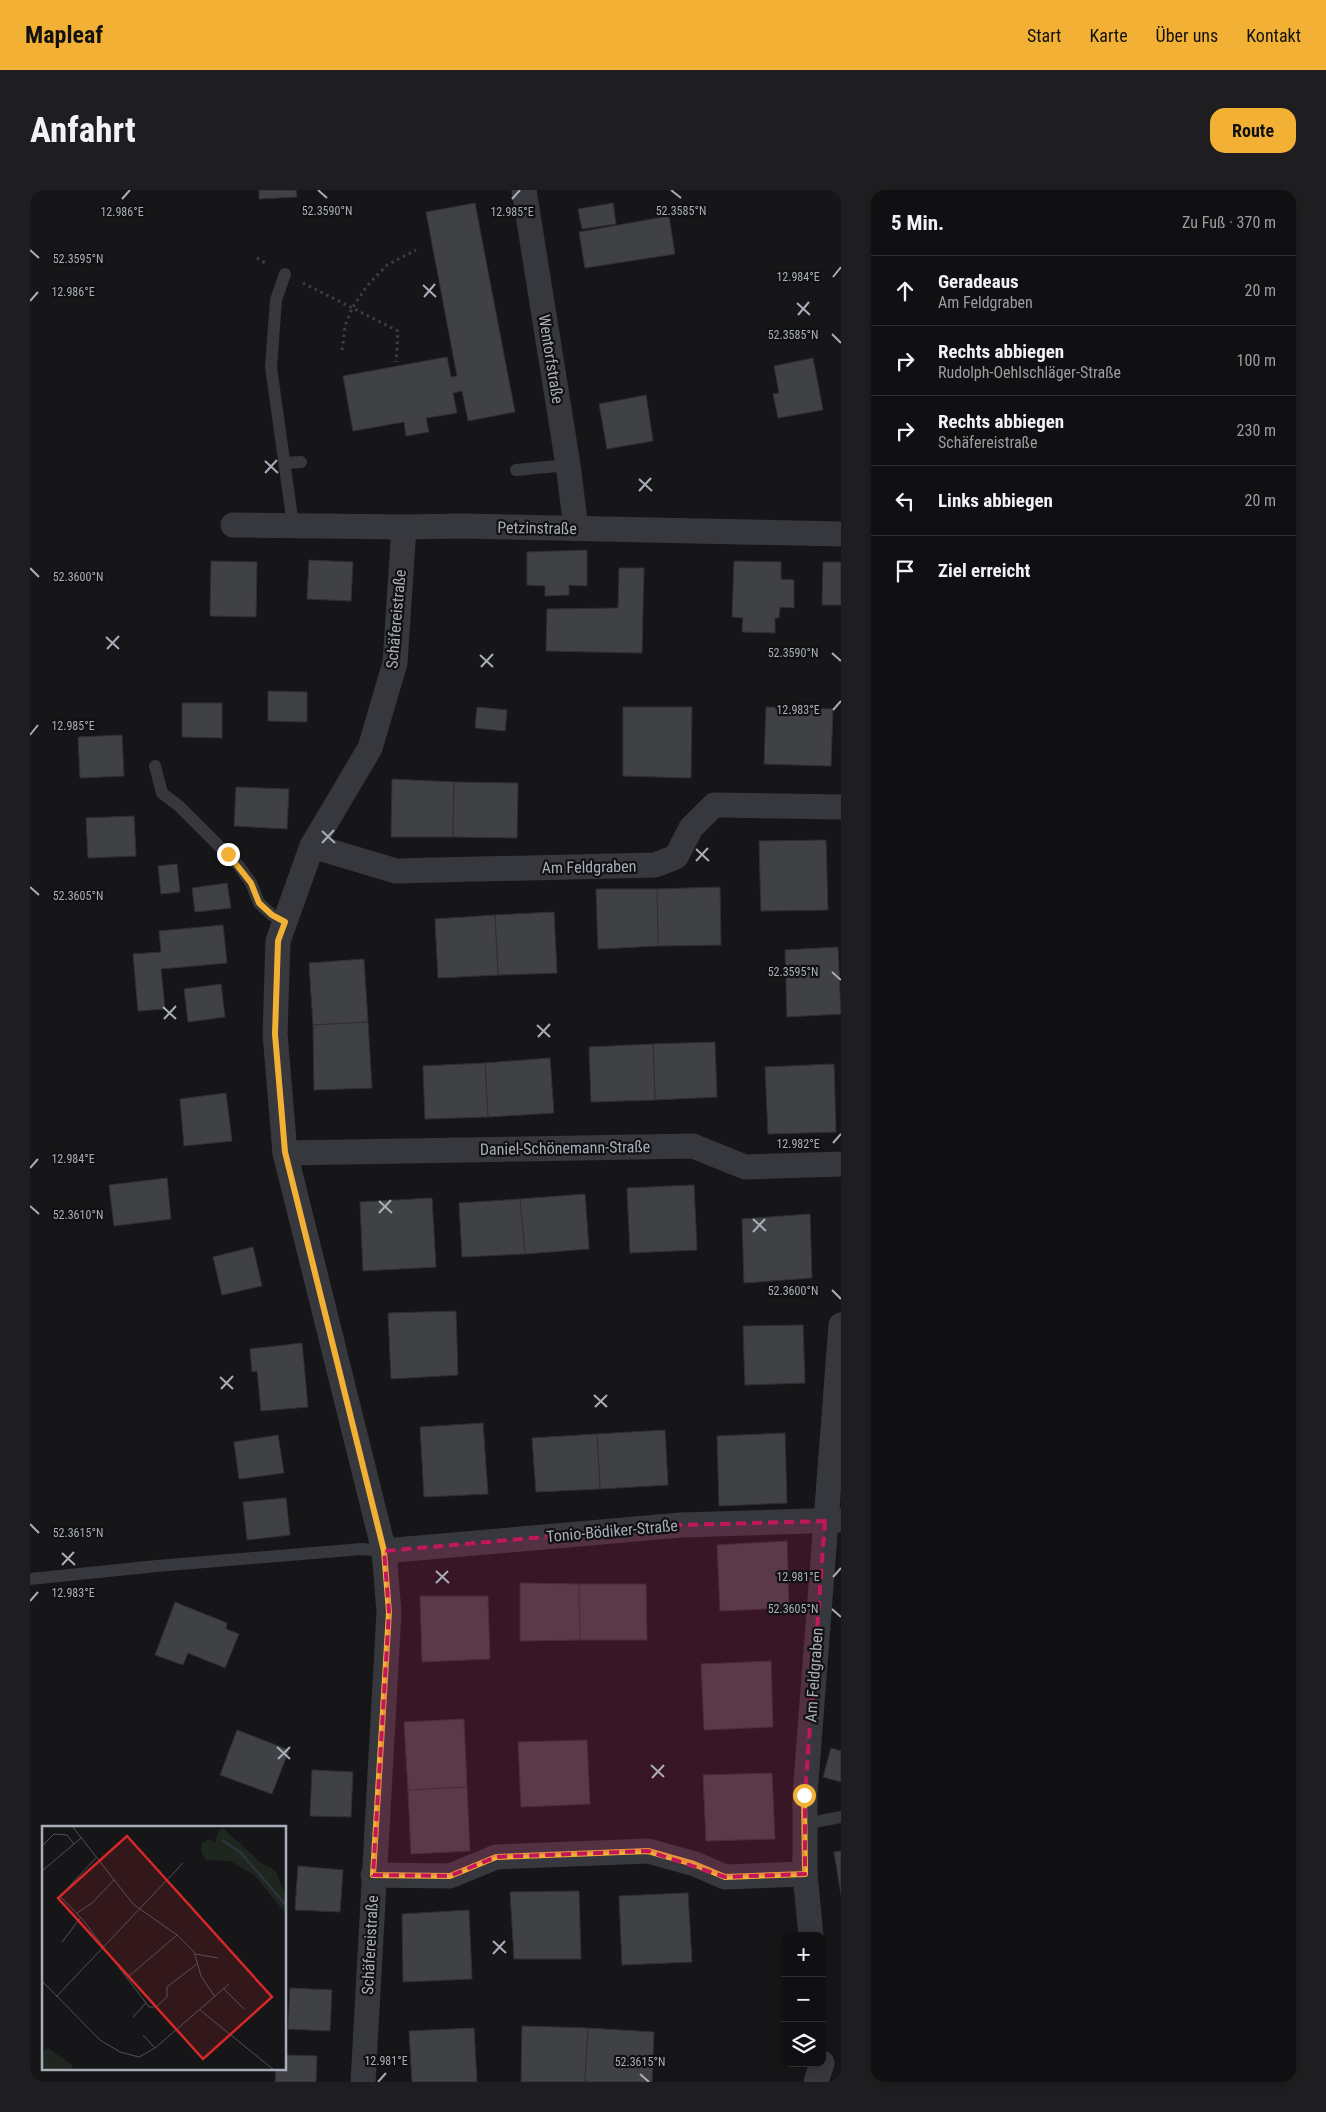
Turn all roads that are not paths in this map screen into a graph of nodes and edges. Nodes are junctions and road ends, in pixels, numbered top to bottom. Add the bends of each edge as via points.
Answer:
1 (524, 190) edge
2 (285, 274) road end
3 (301, 462) dead end
4 (285, 463) junction
5 (568, 465) junction
6 (516, 470) dead end
7 (233, 525) dead end
8 (293, 525) junction
9 (404, 528) junction
10 (576, 528) junction
11 (841, 534) edge
12 (155, 766) dead end
13 (841, 807) edge
14 (312, 846) junction
15 (285, 922) junction
16 (285, 1152) junction
17 (841, 1164) edge
18 (841, 1325) edge
19 (833, 1520) edge
20 (384, 1551) junction
21 (30, 1579) edge
22 (841, 1817) edge
23 (804, 1824) junction
24 (805, 1874) junction
25 (373, 1875) junction
26 (811, 1932) edge
27 (820, 2067) edge
28 (363, 2082) edge
29 (816, 2082) edge

1 - 5 street, Wentorfstraße
2 - 4 lane via 276,300 271,367
3 - 4 lane
4 - 8 lane
5 - 6 lane
5 - 10 street, Wentorfstraße
7 - 8 street, Petzinstraße
8 - 9 street, Petzinstraße
9 - 10 street, Petzinstraße via 464,519
9 - 14 street, Schäfereistraße via 395,663 370,748
10 - 11 street, Petzinstraße
12 - 15 lane via 162,793 239,866 259,903
13 - 14 street, Am Feldgraben via 714,805 691,828 676,857 655,865 396,871
14 - 15 street, Schäfereistraße
15 - 16 street, Schäfereistraße via 278,941 275,1034
16 - 17 street, Daniel-Schönemann-Straße via 692,1146 745,1167
16 - 20 street, Schäfereistraße
18 - 19 street, Am Feldgraben
19 - 20 street, Tonio-Bödiker-Straße via 680,1525
19 - 23 street, Am Feldgraben via 804,1795
20 - 21 lane via 352,1550
20 - 25 street, Schäfereistraße via 389,1612
22 - 23 lane
23 - 24 street, Am Feldgraben
24 - 25 street via 725,1877 648,1851 496,1857 450,1876
24 - 26 street, Am Feldgraben
25 - 28 street, Schäfereistraße
27 - 29 street

